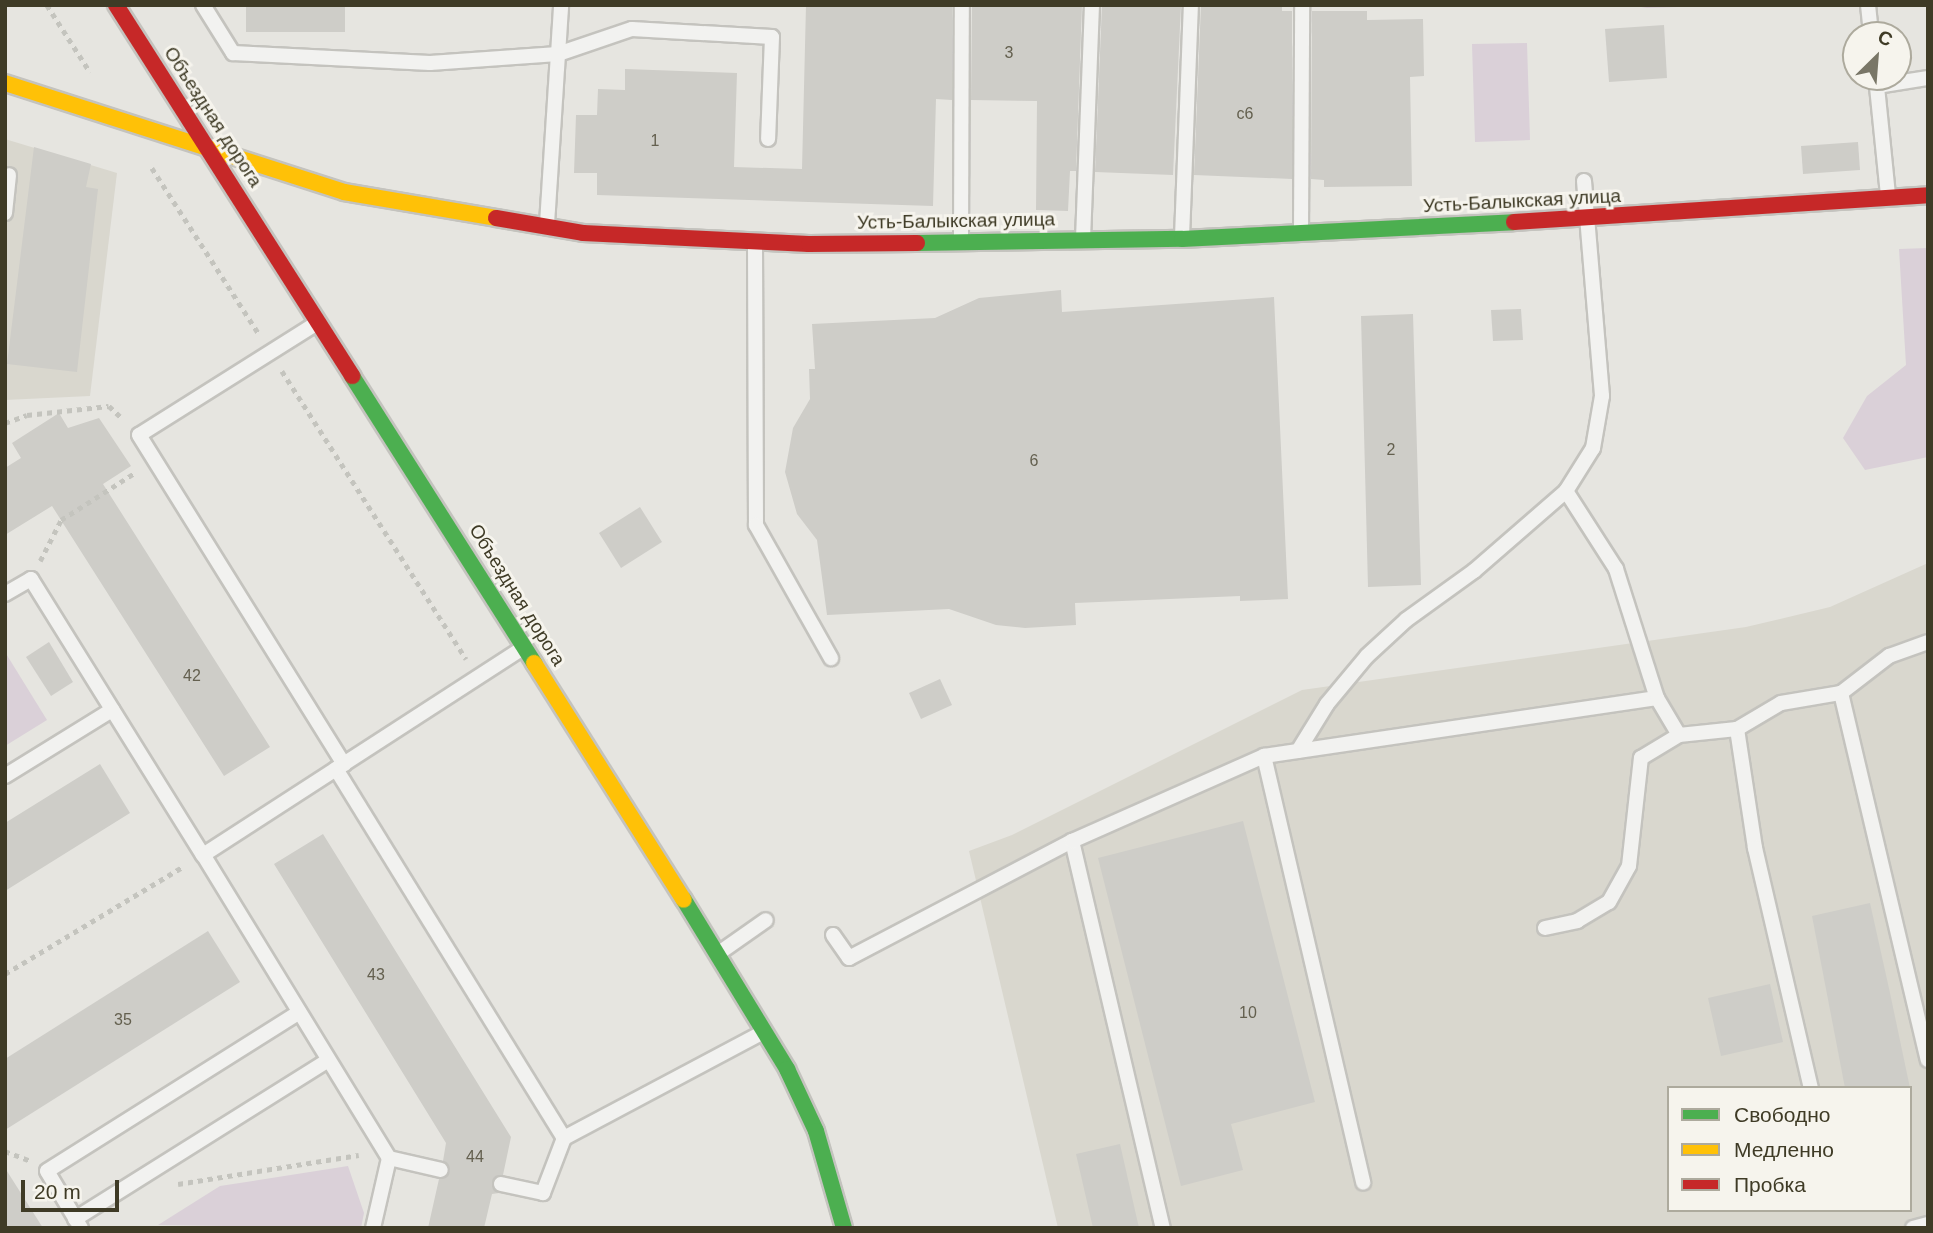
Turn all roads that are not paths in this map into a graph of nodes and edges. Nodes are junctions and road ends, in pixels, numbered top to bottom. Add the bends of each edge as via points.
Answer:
1 (116, 5) edge
2 (203, 5) edge
3 (561, 5) edge
4 (962, 5) edge
5 (1092, 5) edge
6 (1191, 5) edge
7 (1302, 5) edge
8 (558, 54) junction
9 (5, 83) edge
10 (1877, 91) edge
11 (768, 139) dead end
12 (209, 149) junction
13 (9, 175) dead end
14 (1584, 181) dead end
15 (1928, 195) edge
16 (1888, 197) junction
17 (5, 213) edge
18 (1588, 218) junction
19 (547, 227) junction
20 (1301, 234) junction
21 (1182, 239) junction
22 (1083, 240) junction
23 (755, 241) junction
24 (961, 242) junction
25 (318, 322) junction
26 (1566, 491) junction
27 (5, 594) edge
28 (1928, 642) edge
29 (525, 646) junction
30 (831, 658) dead end
31 (1841, 693) junction
32 (1657, 698) junction
33 (112, 709) junction
34 (1737, 729) junction
35 (1679, 735) junction
36 (1298, 751) junction
37 (1264, 756) junction
38 (340, 766) junction
39 (5, 776) edge
40 (1072, 841) junction
41 (203, 855) junction
42 (766, 920) dead end
43 (1545, 928) dead end
44 (833, 935) dead end
45 (718, 953) junction
46 (299, 1012) junction
47 (765, 1032) junction
48 (328, 1060) junction
49 (1928, 1060) edge
50 (1811, 1086) edge
51 (565, 1138) junction
52 (387, 1155) junction
53 (441, 1170) dead end
54 (1363, 1183) dead end
55 (501, 1184) dead end
56 (78, 1223) edge
57 (1928, 1224) edge
58 (373, 1228) edge
59 (844, 1228) edge
60 (1163, 1228) edge
61 (1913, 1228) edge

1 - 12 street, Объездная дорога
2 - 8 lane via 233,53 430,63
3 - 8 lane
4 - 24 lane
5 - 22 lane
6 - 21 lane
7 - 20 lane
8 - 11 lane via 632,29 772,37
8 - 19 lane
9 - 12 street, Усть-Балыкская улица
10 - 16 lane
12 - 19 street, Усть-Балыкская улица via 344,192
12 - 25 street, Объездная дорога
13 - 17 lane
14 - 18 lane
15 - 16 street, Усть-Балыкская улица
16 - 18 street, Усть-Балыкская улица
18 - 20 street, Усть-Балыкская улица
18 - 26 lane via 1602,396 1593,448
19 - 23 street, Усть-Балыкская улица
20 - 21 street, Усть-Балыкская улица
21 - 22 street, Усть-Балыкская улица
22 - 24 street, Усть-Балыкская улица
23 - 24 street, Усть-Балыкская улица
23 - 30 lane via 757,525
25 - 29 street, Объездная дорога
25 - 38 lane via 139,435
26 - 32 lane via 1616,569
26 - 36 lane via 1367,656 1327,704
27 - 33 lane via 31,579
28 - 31 lane via 1889,656
29 - 38 lane
29 - 45 street, Объездная дорога
31 - 34 lane via 1781,703
31 - 49 lane
32 - 35 lane
32 - 36 lane
33 - 39 lane
33 - 41 lane
34 - 35 lane
34 - 50 lane via 1755,848
35 - 43 lane via 1641,758 1629,866 1609,902 1577,921
36 - 37 lane
37 - 40 lane
37 - 54 lane
38 - 41 lane
38 - 51 lane
40 - 44 lane via 849,958
40 - 60 lane
41 - 46 lane
42 - 45 lane
45 - 47 street, Объездная дорога
46 - 48 lane
46 - 56 lane via 47,1171
47 - 51 lane
47 - 59 street, Объездная дорога via 816,1131
48 - 52 lane
48 - 56 lane
51 - 55 lane via 543,1193
52 - 53 lane
52 - 58 lane
57 - 61 lane

